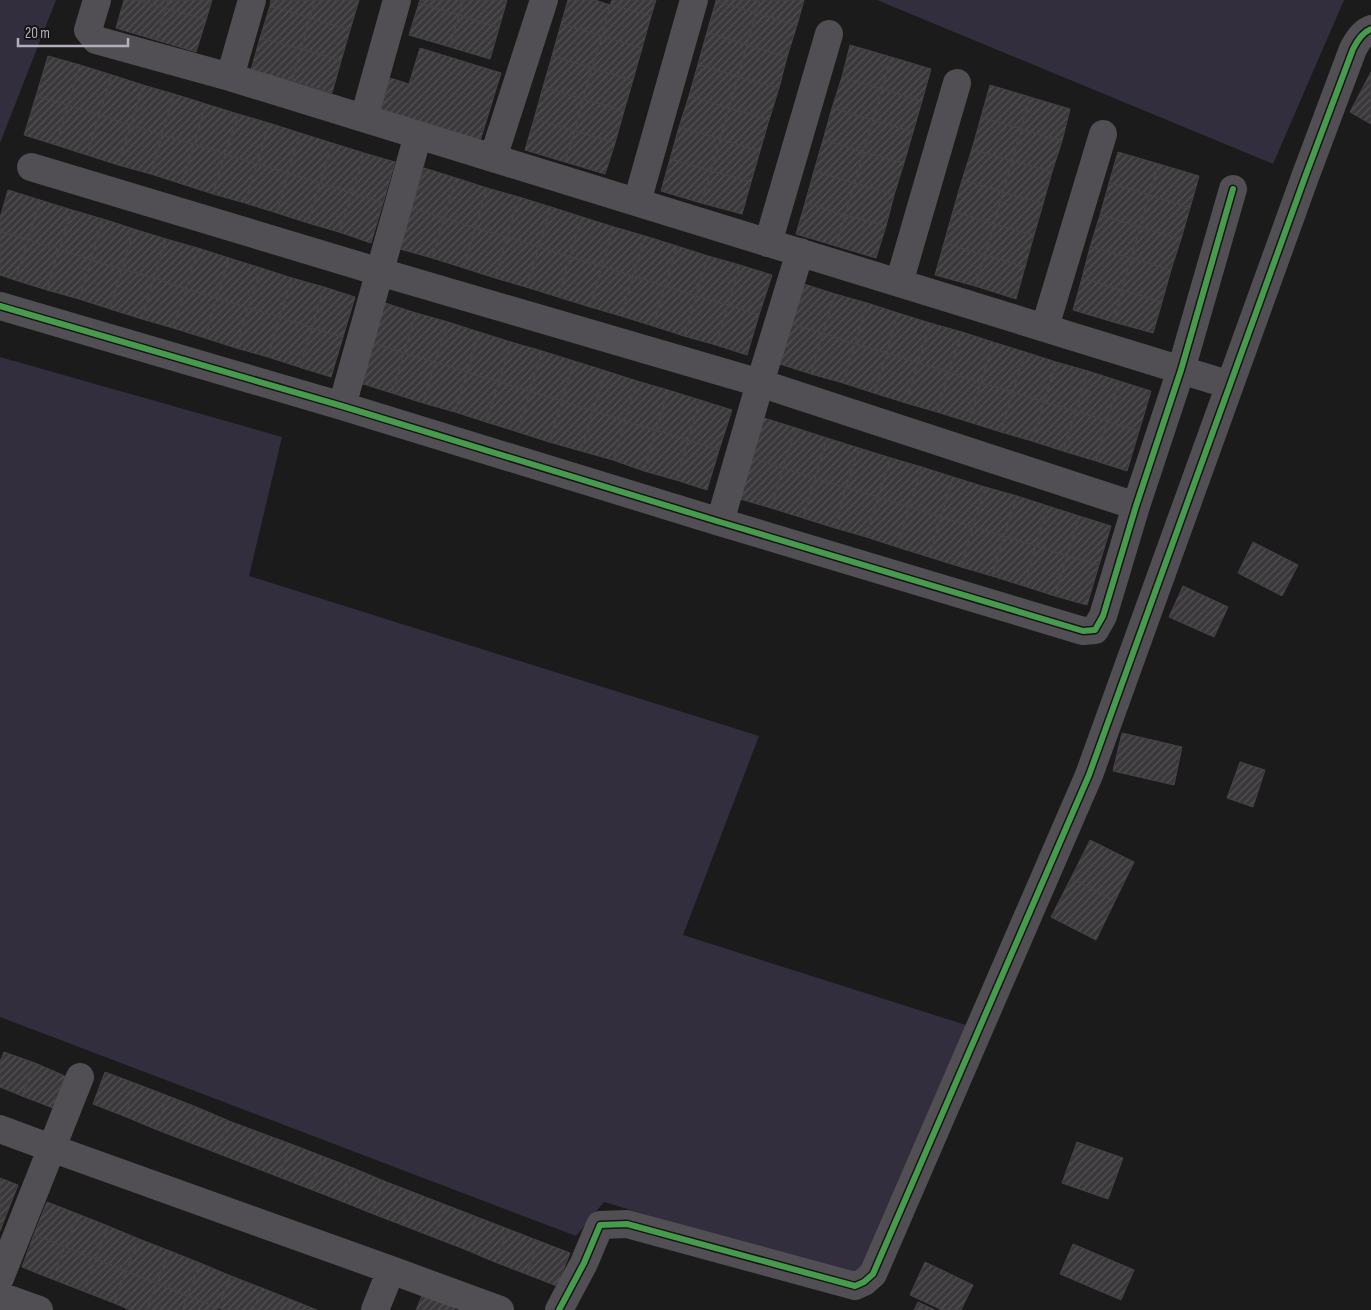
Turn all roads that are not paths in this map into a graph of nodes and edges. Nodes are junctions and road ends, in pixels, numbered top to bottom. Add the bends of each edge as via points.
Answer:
1 (97, 0) edge
2 (252, 0) edge
3 (397, 0) edge
4 (544, 0) edge
5 (694, 0) edge
6 (1371, 29) edge
7 (828, 34) dead end
8 (230, 77) junction
9 (957, 83) dead end
10 (364, 118) junction
11 (418, 134) junction
12 (1103, 134) dead end
13 (493, 158) junction
14 (31, 167) dead end
15 (1233, 189) dead end
16 (637, 202) junction
17 (768, 243) junction
18 (800, 252) junction
19 (380, 272) junction
20 (899, 283) junction
21 (0, 306) edge
22 (1045, 327) junction
23 (1181, 370) junction
24 (760, 383) junction
25 (1230, 385) junction
26 (342, 406) junction
27 (1136, 506) junction
28 (720, 522) junction
29 (80, 1077) dead end
30 (0, 1129) edge
31 (51, 1148) junction
32 (391, 1270) junction
33 (0, 1278) edge
34 (0, 1296) edge
35 (38, 1310) edge
36 (375, 1310) edge
37 (500, 1310) edge
38 (559, 1310) edge

1 - 8 street via 88,30 96,40
2 - 8 street
3 - 10 street
4 - 13 street
5 - 16 street
6 - 25 street via 1353,49
7 - 17 street
8 - 10 street
9 - 20 street
10 - 11 street
11 - 13 street
11 - 19 street
12 - 22 street
13 - 16 street
14 - 19 street
15 - 23 street
16 - 17 street
17 - 18 street
18 - 20 street
18 - 24 street
19 - 24 street
19 - 26 street
20 - 22 street
21 - 26 street
22 - 23 street
23 - 25 street
23 - 27 street
24 - 27 street
24 - 28 street
25 - 38 street via 1090,775 873,1274 855,1286 626,1224 600,1226
26 - 28 street
27 - 28 street via 1103,616 1095,630 1083,631
29 - 31 street
30 - 31 street
31 - 32 street
31 - 33 street
32 - 36 street
32 - 37 street
34 - 35 street

